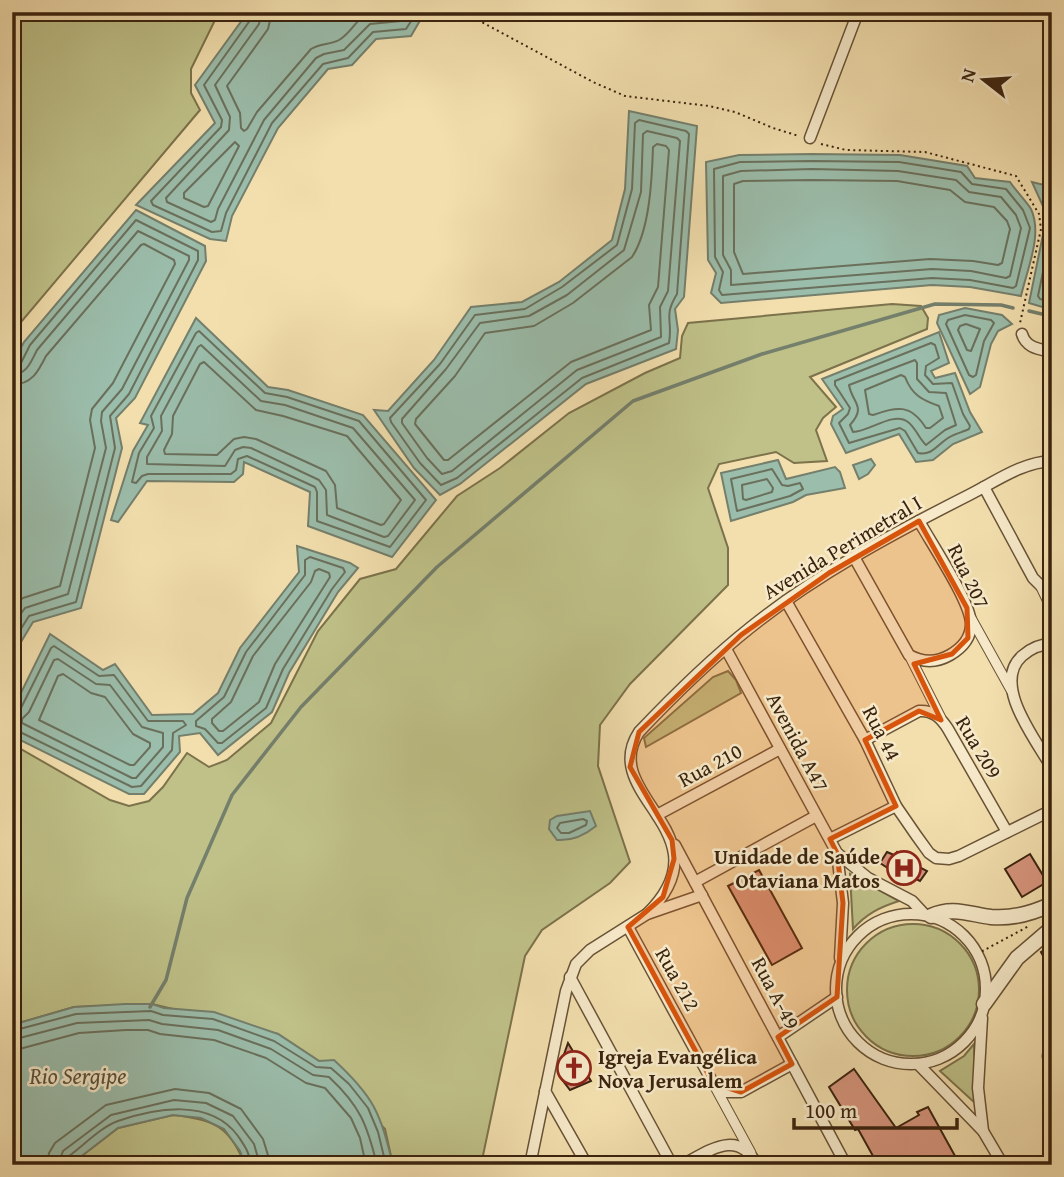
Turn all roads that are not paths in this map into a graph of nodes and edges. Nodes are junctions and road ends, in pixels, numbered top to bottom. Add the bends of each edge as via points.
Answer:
1 (858, 12) edge
2 (810, 138) dead end
3 (1022, 334) dead end
4 (1052, 352) edge
5 (1052, 461) edge
6 (984, 487) junction
7 (919, 521) junction
8 (854, 557) junction
9 (1040, 585) junction
10 (1052, 590) edge
11 (786, 601) junction
12 (1052, 610) edge
13 (970, 616) junction
14 (1052, 644) edge
15 (726, 649) junction
16 (909, 655) junction
17 (1011, 690) junction
18 (941, 720) junction
19 (865, 740) junction
20 (780, 749) junction
21 (1052, 768) edge
22 (897, 806) junction
23 (1052, 810) edge
24 (657, 815) junction
25 (816, 816) junction
26 (1007, 832) junction
27 (830, 839) junction
28 (672, 840) junction
29 (837, 853) junction
30 (695, 882) junction
31 (702, 895) junction
32 (1052, 904) edge
33 (647, 914) junction
34 (928, 915) junction
35 (628, 927) junction
36 (1052, 928) edge
37 (838, 972) junction
38 (570, 977) junction
39 (837, 997) junction
40 (984, 1006) junction
41 (778, 1037) junction
42 (1051, 1042) edge
43 (918, 1063) junction
44 (792, 1064) junction
45 (1052, 1077) edge
46 (713, 1083) junction
47 (545, 1091) junction
48 (984, 1130) junction
49 (755, 1161) edge
50 (530, 1165) edge
51 (587, 1165) edge
52 (672, 1165) edge
53 (682, 1165) edge
54 (846, 1165) edge
55 (1003, 1165) edge

1 - 2 street
3 - 4 street via 1032,346
5 - 6 street, Avenida Perimetral I via 1023,467
6 - 7 street, Avenida Perimetral I
6 - 9 street
7 - 8 street, Avenida Perimetral I
7 - 13 street, Rua 207
8 - 11 street, Avenida Perimetral I
8 - 16 street
9 - 10 street
9 - 12 street
11 - 15 street, Avenida Perimetral I
11 - 19 street, Rua 44
13 - 16 street, Rua 207 via 968,638 952,654 925,662
13 - 17 street
14 - 17 street via 1036,646 1020,657 1011,674
15 - 20 street, Avenida A47
15 - 24 street, Avenida Perimetral I via 654,716 633,742 632,773
16 - 18 street
17 - 21 street
18 - 19 street, Rua 209 via 919,711
18 - 26 street, Rua 209
19 - 22 street, Rua 44
20 - 24 street, Rua 210
20 - 25 street, Avenida A47
22 - 26 street, Rua 44 via 929,853 942,859 959,856
22 - 27 street
23 - 26 street
24 - 28 street, Avenida Perimetral I
25 - 27 street, Avenida A47
25 - 30 street
27 - 29 street, Avenida A47
28 - 30 street, Rua A-49
28 - 33 street via 671,882
29 - 34 street, Avenida A47
29 - 37 street, Avenida A47 via 844,918
30 - 31 street, Rua A-49
31 - 33 street
31 - 41 street, Rua A-49
32 - 34 street via 1010,917 949,910
33 - 35 street
34 - 37 street via 897,915 870,926 850,946
34 - 40 street via 956,928 977,954 985,975
35 - 38 street via 585,954
35 - 46 street, Rua 212
36 - 40 street via 1017,958
37 - 39 street
38 - 47 street
38 - 52 street
39 - 41 street
39 - 43 street via 847,1027 868,1050 887,1060
40 - 43 street via 959,1046
40 - 48 street via 978,1075
41 - 44 street, Rua A-49
42 - 45 street via 1048,1062
43 - 48 street
44 - 46 street via 741,1092 726,1092
44 - 54 street, Rua A-49
46 - 49 street
47 - 50 street
47 - 51 street
48 - 55 street
49 - 53 street via 740,1147 728,1144

